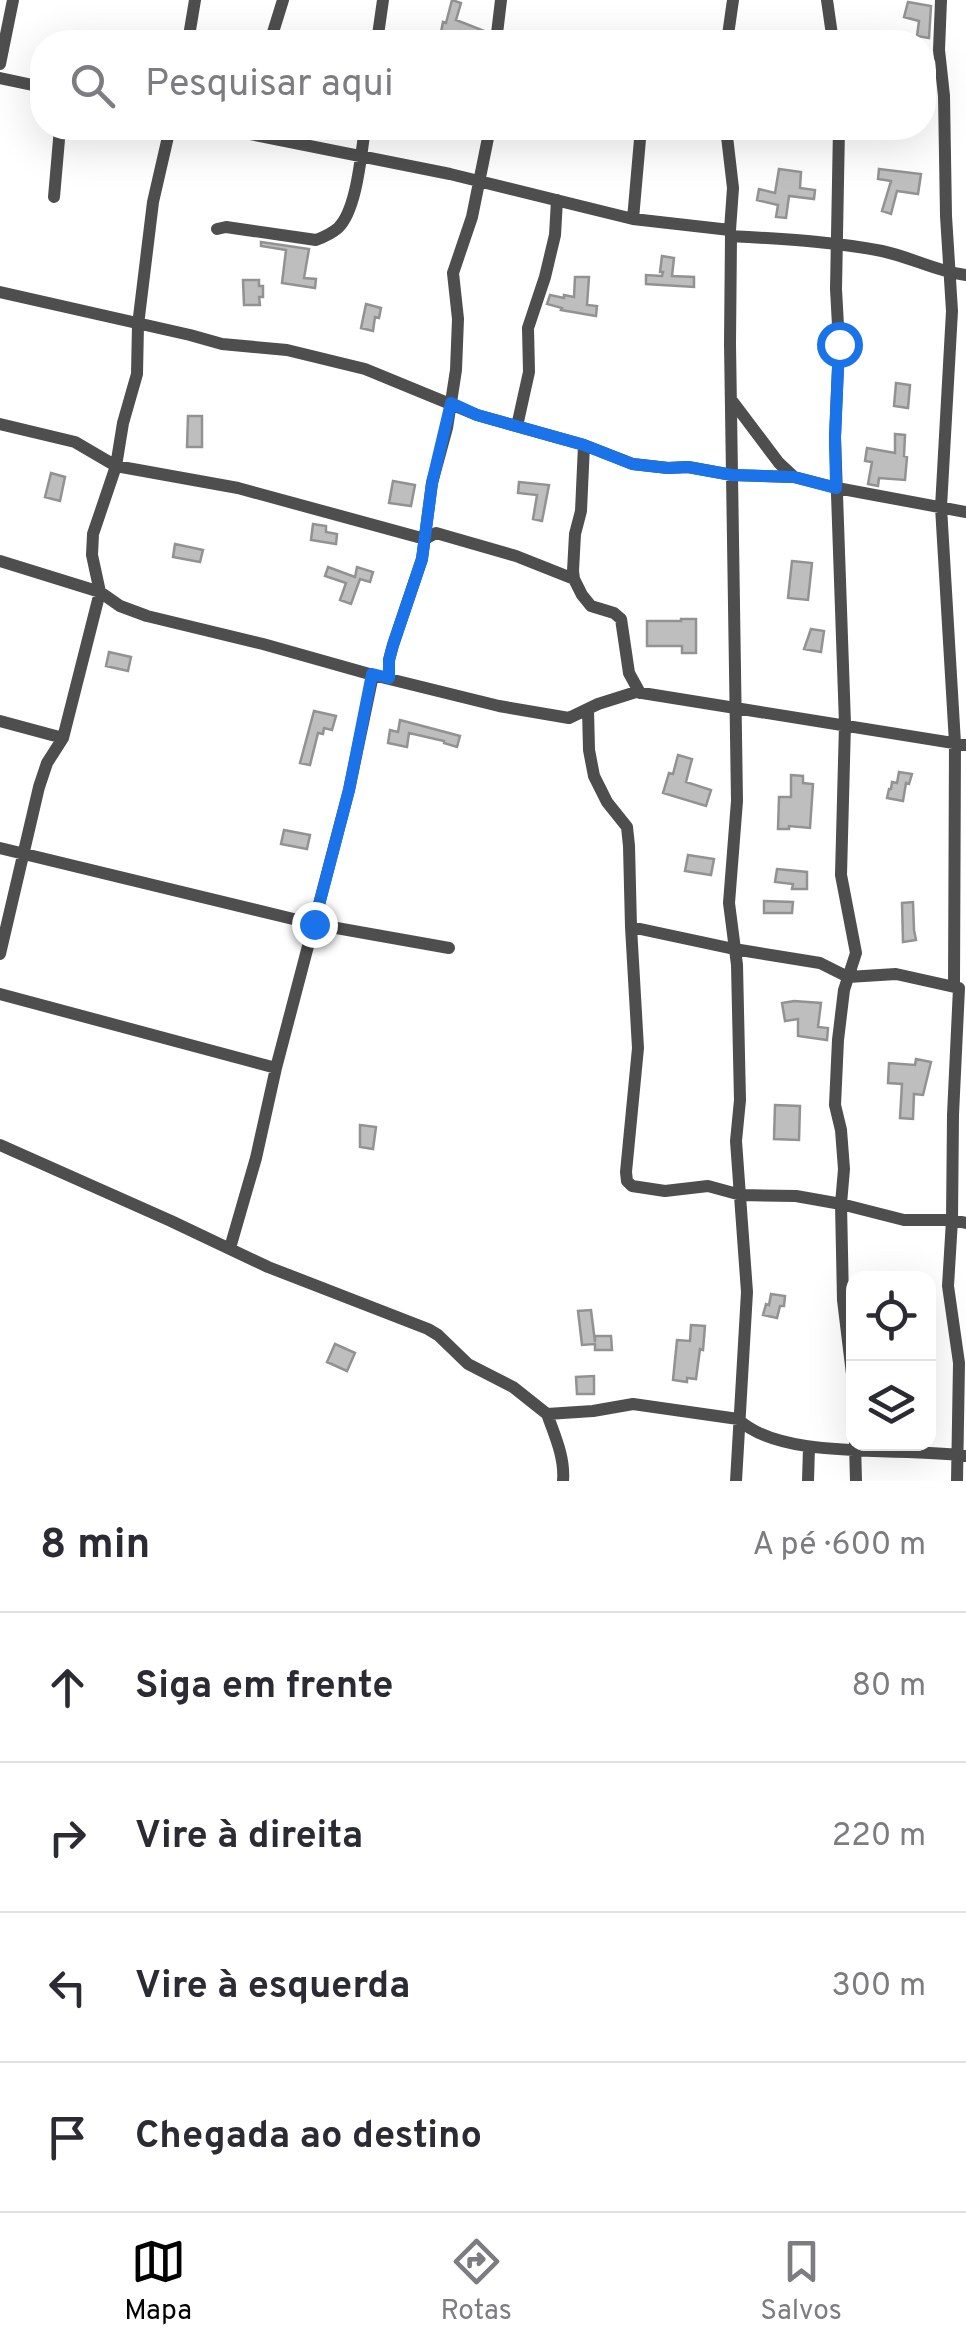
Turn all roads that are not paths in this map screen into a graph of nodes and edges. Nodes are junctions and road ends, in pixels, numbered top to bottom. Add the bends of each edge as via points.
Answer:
1 (13, 0) edge
2 (195, 0) edge
3 (283, 0) edge
4 (383, 0) edge
5 (501, 0) edge
6 (734, 0) edge
7 (827, 0) edge
8 (941, 0) edge
9 (190, 30) edge
10 (274, 30) edge
11 (378, 30) edge
12 (497, 30) edge
13 (729, 30) edge
14 (831, 30) edge
15 (0, 64) edge
16 (0, 78) edge
17 (30, 85) edge
18 (59, 140) edge
19 (167, 140) edge
20 (288, 140) edge
21 (363, 140) edge
22 (488, 140) edge
23 (640, 140) edge
24 (727, 140) edge
25 (839, 140) edge
26 (361, 157) junction
27 (479, 182) junction
28 (54, 197) dead end
29 (557, 200) junction
30 (634, 219) junction
31 (217, 228) dead end
32 (731, 234) junction
33 (836, 244) junction
34 (948, 273) junction
35 (966, 275) edge
36 (0, 292) edge
37 (138, 325) junction
38 (731, 400) junction
39 (451, 403) junction
40 (0, 424) edge
41 (517, 426) junction
42 (584, 445) junction
43 (116, 466) junction
44 (732, 475) junction
45 (794, 477) junction
46 (836, 488) junction
47 (941, 508) junction
48 (966, 512) edge
49 (425, 539) junction
50 (0, 562) edge
51 (574, 578) junction
52 (100, 592) junction
53 (372, 674) junction
54 (389, 678) junction
55 (640, 692) junction
56 (736, 708) junction
57 (588, 709) junction
58 (0, 721) edge
59 (845, 724) junction
60 (64, 738) junction
61 (960, 744) edge
62 (0, 848) edge
63 (23, 853) junction
64 (314, 924) junction
65 (631, 927) junction
66 (448, 948) dead end
67 (734, 949) junction
68 (0, 954) edge
69 (848, 976) junction
70 (960, 988) edge
71 (0, 994) edge
72 (276, 1068) junction
73 (0, 1145) edge
74 (740, 1195) junction
75 (840, 1204) junction
76 (959, 1222) edge
77 (230, 1248) junction
78 (850, 1361) edge
79 (547, 1414) junction
80 (738, 1419) junction
81 (846, 1446) edge
82 (809, 1447) junction
83 (855, 1451) edge
84 (908, 1451) edge
85 (961, 1456) edge
86 (563, 1481) edge
87 (736, 1481) edge
88 (808, 1481) edge
89 (856, 1481) edge
90 (956, 1481) edge

1 - 15 street
2 - 9 street
3 - 10 street
4 - 11 street
5 - 12 street
6 - 13 street
7 - 14 street
8 - 34 street
16 - 17 street
18 - 28 street
19 - 37 street
20 - 26 street
21 - 26 street
22 - 27 street
23 - 30 street
24 - 32 street
25 - 33 street
26 - 27 street
26 - 31 street via 348,213 326,236
27 - 29 street
27 - 39 street via 453,273 458,320
29 - 30 street
29 - 41 street via 555,235 528,328 529,372
30 - 32 street
32 - 33 street
32 - 38 street
33 - 34 street
33 - 46 street
34 - 35 street
34 - 47 street via 952,311
36 - 37 street
37 - 39 street via 364,369
37 - 43 street via 138,374
38 - 44 street
38 - 45 street
39 - 41 street
39 - 49 street
40 - 43 street via 75,442
41 - 42 street
42 - 44 street via 632,464
42 - 51 street
43 - 49 street via 238,488
43 - 52 street via 93,534
44 - 45 street
44 - 56 street
45 - 46 street
46 - 47 street
46 - 59 street
47 - 48 street
47 - 61 street
49 - 51 street via 436,533
49 - 54 street
50 - 52 street
51 - 55 street via 591,606 621,618 629,672
52 - 53 street via 147,616
52 - 60 street
53 - 54 street
53 - 64 street
54 - 57 street via 569,718
55 - 56 street
55 - 57 street
56 - 59 street
56 - 67 street via 729,903
57 - 65 street via 594,776 627,827
58 - 60 street
59 - 61 street
59 - 69 street via 842,875 856,953
60 - 63 street via 46,763
61 - 70 street
62 - 63 street
63 - 64 street
63 - 68 street
64 - 66 street
64 - 72 street
65 - 67 street
65 - 74 street via 638,1048 627,1182 665,1191 708,1186
67 - 69 street via 820,962
67 - 74 street
69 - 70 street via 896,974
69 - 75 street via 835,1104 844,1170
70 - 76 street via 953,1115
71 - 72 street
72 - 77 street
73 - 77 street
74 - 75 street
74 - 80 street via 747,1292
75 - 76 street via 904,1220
75 - 78 street
76 - 85 street via 948,1286 959,1363
77 - 79 street via 428,1329 468,1364
79 - 80 street via 633,1404
79 - 86 street
80 - 82 street via 774,1440
80 - 87 street
81 - 82 street
82 - 88 street
83 - 89 street
84 - 85 street
85 - 90 street

